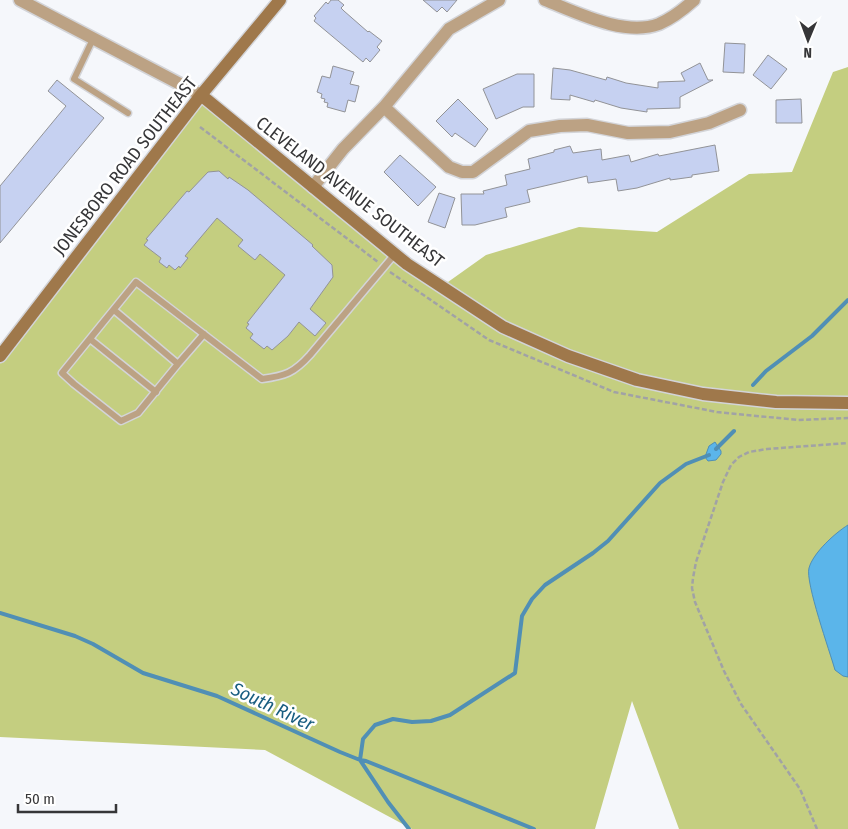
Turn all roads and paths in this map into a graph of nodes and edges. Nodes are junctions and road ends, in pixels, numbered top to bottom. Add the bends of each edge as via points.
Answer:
1 (20, 0) edge
2 (280, 0) edge
3 (499, 0) edge
4 (546, 0) edge
5 (694, 0) edge
6 (93, 39) junction
7 (201, 95) junction
8 (384, 107) junction
9 (740, 110) dead end
10 (128, 113) dead end
11 (313, 187) junction
12 (394, 254) junction
13 (114, 310) junction
14 (204, 334) junction
15 (90, 339) junction
16 (0, 356) edge
17 (178, 364) junction
18 (156, 392) junction
19 (848, 402) edge
20 (848, 443) edge
21 (817, 829) edge

1 - 6 street, CLEVELAND AVENUE SOUTHEAST
2 - 7 main road, JONESBORO ROAD SOUTHEAST
3 - 8 street via 449,29
4 - 5 street via 591,18 630,28 658,24
6 - 7 street, CLEVELAND AVENUE SOUTHEAST
6 - 10 lane via 74,79
7 - 11 main road, CLEVELAND AVENUE SOUTHEAST
7 - 16 main road, JONESBORO ROAD SOUTHEAST
8 - 9 street via 449,167 462,172 473,172 530,131 587,126 628,133 670,132 709,123
8 - 11 street via 343,149
11 - 12 main road, CLEVELAND AVENUE SOUTHEAST
12 - 14 lane via 302,364 282,377 262,379
12 - 19 main road, CLEVELAND AVENUE SOUTHEAST via 503,326 568,356 638,380 742,399
13 - 14 lane via 136,282
13 - 15 lane
13 - 17 lane
14 - 17 lane
15 - 18 lane
15 - 18 lane via 62,373 74,384 121,421 138,413
17 - 18 lane
20 - 21 path via 767,449 739,457 723,482 696,562 692,588 732,688 800,789

